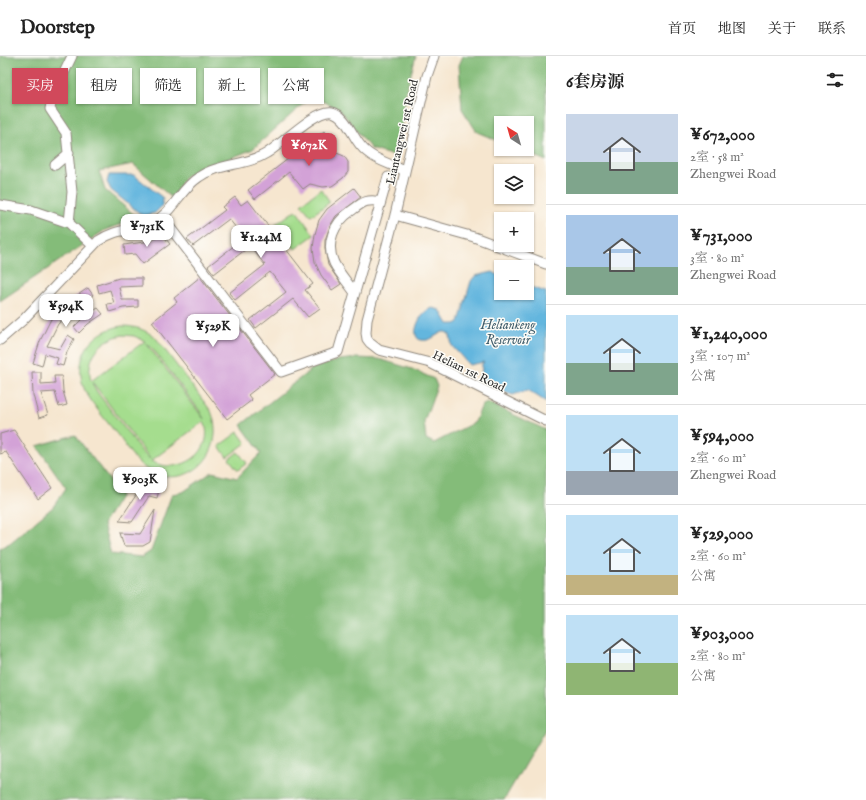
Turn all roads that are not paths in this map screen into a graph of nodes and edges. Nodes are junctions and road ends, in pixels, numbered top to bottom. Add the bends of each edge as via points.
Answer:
1 (72, 56) edge
2 (434, 56) edge
3 (69, 153) junction
4 (56, 165) dead end
5 (405, 170) junction
6 (388, 177) dead end
7 (381, 202) junction
8 (0, 205) edge
9 (394, 215) junction
10 (162, 217) junction
11 (69, 223) junction
12 (94, 246) junction
13 (368, 246) junction
14 (385, 251) junction
15 (546, 264) edge
16 (355, 293) junction
17 (0, 340) edge
18 (546, 421) edge

1 - 3 street via 52,98 50,109 66,133
2 - 5 street, Liantangwei 1st Road
3 - 4 street
3 - 11 street via 72,192
5 - 9 street, Liantangwei 1st Road
5 - 10 street via 366,151 338,114 321,113 266,154 200,176 187,186
6 - 7 street
7 - 13 street
7 - 16 street via 365,202 344,216 333,233 330,248 334,262
8 - 11 street via 31,210
9 - 14 street, Helian 1st Road
9 - 15 street via 474,237
10 - 12 street via 144,226 110,234
10 - 16 street via 282,372 338,352
11 - 12 street
12 - 17 street via 23,320
13 - 14 street
13 - 16 street
14 - 18 street, Helian 1st Road via 366,320 366,333 370,343 379,350 430,363

